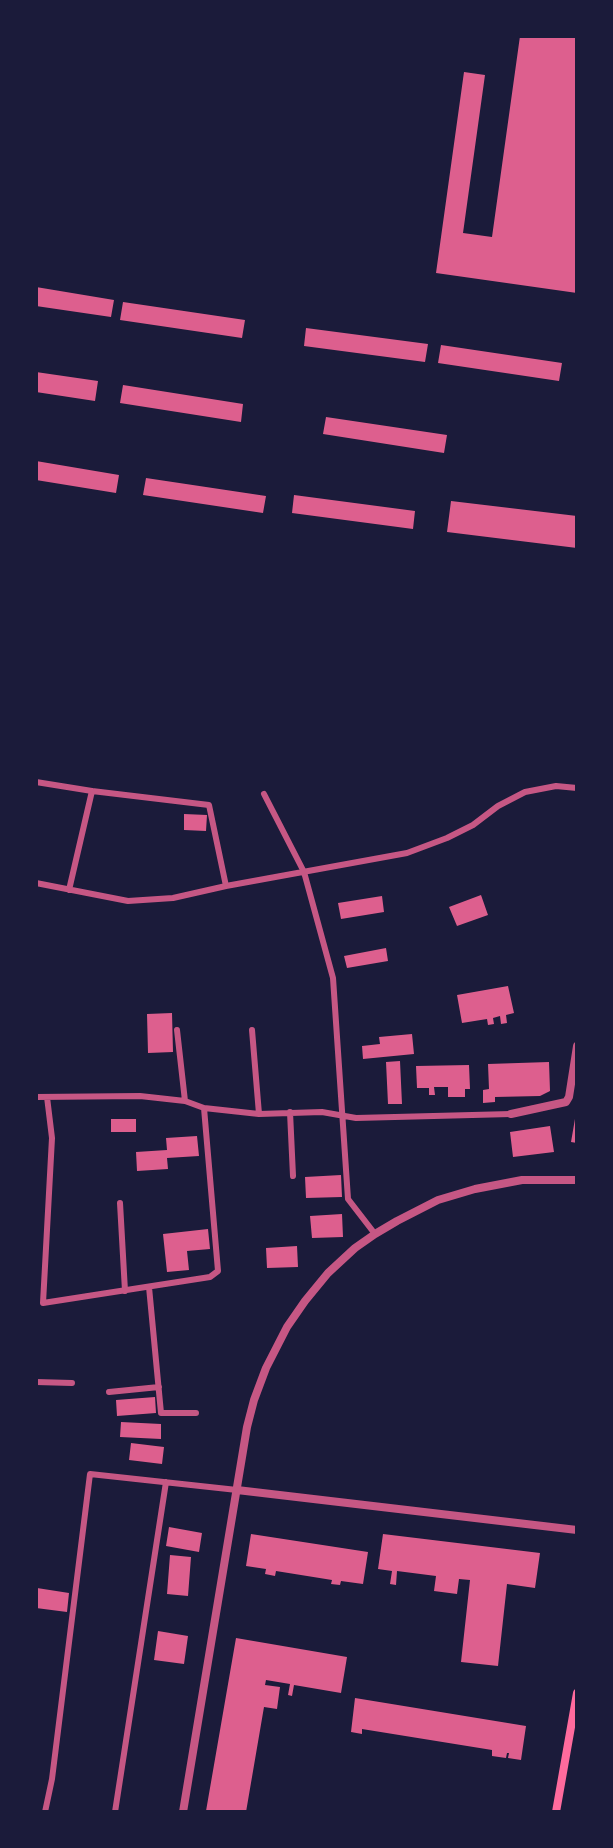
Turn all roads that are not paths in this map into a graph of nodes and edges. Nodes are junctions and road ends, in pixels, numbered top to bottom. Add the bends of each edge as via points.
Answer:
1 (36, 782) edge
2 (577, 788) edge
3 (92, 792) junction
4 (264, 794) dead end
5 (304, 872) junction
6 (36, 883) edge
7 (226, 886) junction
8 (69, 890) junction
9 (177, 1030) dead end
10 (252, 1030) dead end
11 (577, 1046) edge
12 (36, 1097) edge
13 (47, 1097) junction
14 (185, 1101) junction
15 (204, 1108) junction
16 (290, 1112) junction
17 (259, 1114) junction
18 (511, 1114) joint
19 (341, 1115) junction
20 (293, 1176) dead end
21 (577, 1180) edge
22 (120, 1203) dead end
23 (375, 1234) junction
24 (149, 1287) junction
25 (125, 1291) junction
26 (40, 1304) edge
27 (36, 1382) edge
28 (72, 1383) dead end
29 (159, 1387) junction
30 (109, 1392) dead end
31 (196, 1413) dead end
32 (166, 1482) junction
33 (237, 1490) junction
34 (577, 1530) edge
35 (577, 1693) edge
36 (45, 1812) edge
37 (115, 1812) edge
38 (183, 1812) edge
39 (556, 1812) edge

1 - 3 street
2 - 5 street via 556,786 525,792 473,825 408,853
3 - 7 street via 208,806
3 - 8 street
4 - 5 street
5 - 7 street
5 - 19 street via 333,978
6 - 8 street
7 - 8 street via 173,898 128,902
9 - 14 street
10 - 17 street
11 - 18 street via 566,1102
12 - 13 street
13 - 14 street via 140,1096
13 - 26 street via 52,1138
14 - 15 street
15 - 17 street
15 - 24 street via 218,1271 210,1277
16 - 17 street
16 - 19 street
16 - 20 street
18 - 19 street via 356,1118
19 - 23 street via 348,1199
21 - 23 street via 522,1180 475,1189 438,1200
22 - 25 street
23 - 33 street via 328,1274 287,1328 254,1400
24 - 25 street
24 - 29 street
25 - 26 street
27 - 28 street
29 - 30 street
29 - 31 street via 161,1413
32 - 33 street
32 - 36 street via 90,1474
32 - 37 street
33 - 34 street
33 - 38 street
35 - 39 main road

